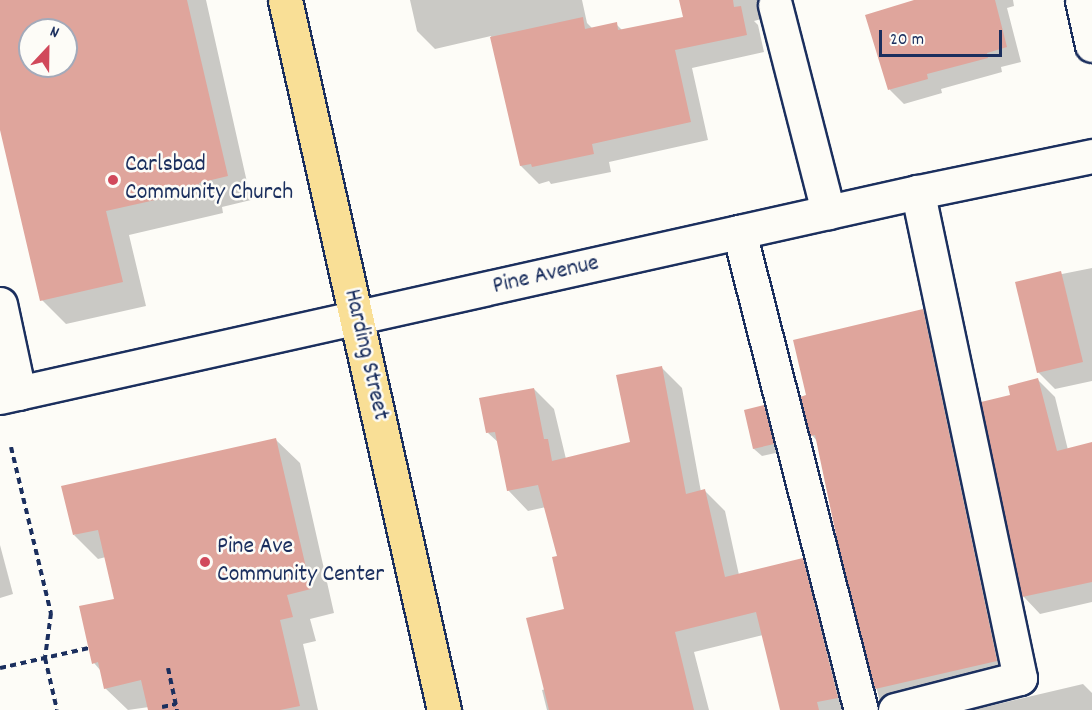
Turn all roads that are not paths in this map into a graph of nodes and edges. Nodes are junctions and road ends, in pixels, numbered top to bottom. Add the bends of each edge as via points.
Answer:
1 (285, 0) edge
2 (1082, 0) edge
3 (775, 5) dead end
4 (1092, 45) edge
5 (1092, 156) edge
6 (918, 192) junction
7 (828, 212) junction
8 (739, 232) junction
9 (0, 304) edge
10 (356, 318) junction
11 (9, 395) edge
12 (444, 710) edge
13 (861, 710) edge
14 (895, 710) edge

1 - 10 main road, Harding Street
2 - 4 street
3 - 7 street
5 - 6 street, Pine Avenue
6 - 7 street, Pine Avenue
6 - 14 street via 1020,678
7 - 8 street, Pine Avenue
8 - 10 street, Pine Avenue
8 - 13 street
9 - 11 street
10 - 11 street, Pine Avenue
10 - 12 main road, Harding Street

